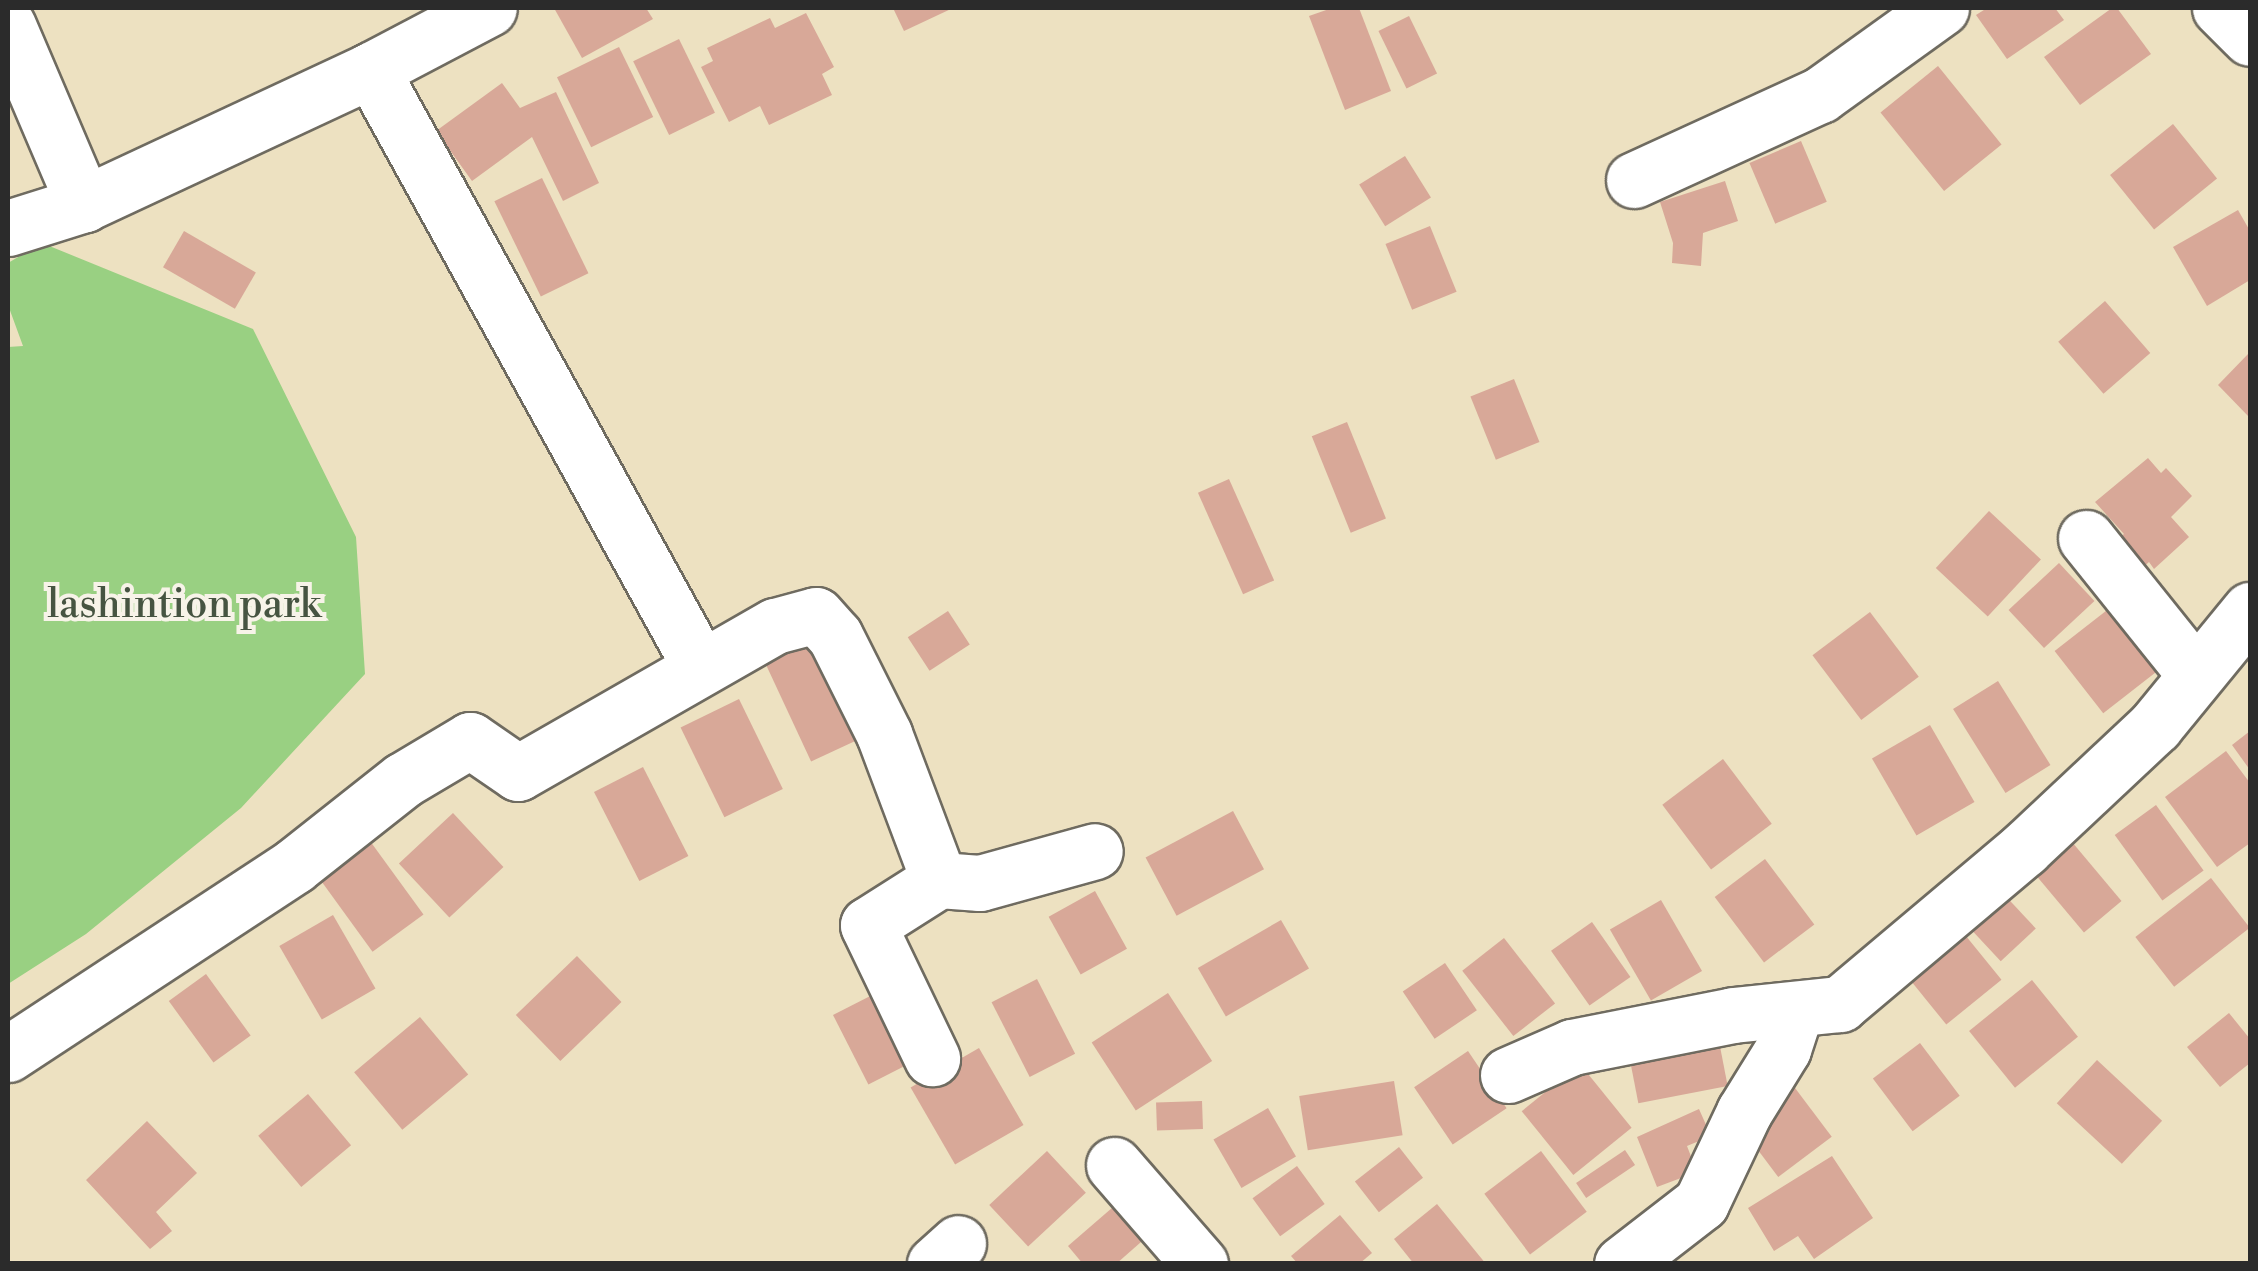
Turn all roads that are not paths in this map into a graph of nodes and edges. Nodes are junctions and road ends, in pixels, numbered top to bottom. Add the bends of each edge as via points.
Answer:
1 (489, 8) edge
2 (1941, 8) edge
3 (2220, 8) edge
4 (8, 26) edge
5 (2250, 38) edge
6 (371, 70) junction
7 (1634, 180) dead end
8 (84, 204) junction
9 (8, 228) edge
10 (2086, 538) dead end
11 (2250, 610) edge
12 (700, 666) junction
13 (2195, 674) junction
14 (1095, 851) dead end
15 (938, 880) junction
16 (1796, 1008) junction
17 (8, 1054) edge
18 (932, 1058) dead end
19 (1508, 1075) dead end
20 (1114, 1165) dead end
21 (1200, 1264) edge
22 (1622, 1264) edge

1 - 6 street
2 - 7 street via 1820,96
3 - 5 street
4 - 8 street
6 - 8 street
6 - 12 street
8 - 9 street
10 - 13 street
11 - 13 street
12 - 15 street via 775,626 816,615 835,636 884,734
12 - 17 street via 518,773 470,740 403,780 294,866
13 - 16 street via 2155,726 2039,835 1840,1004
14 - 15 street via 980,882
15 - 18 street via 868,924
16 - 19 street via 1572,1047
16 - 22 street via 1782,1049 1701,1202
20 - 21 street

